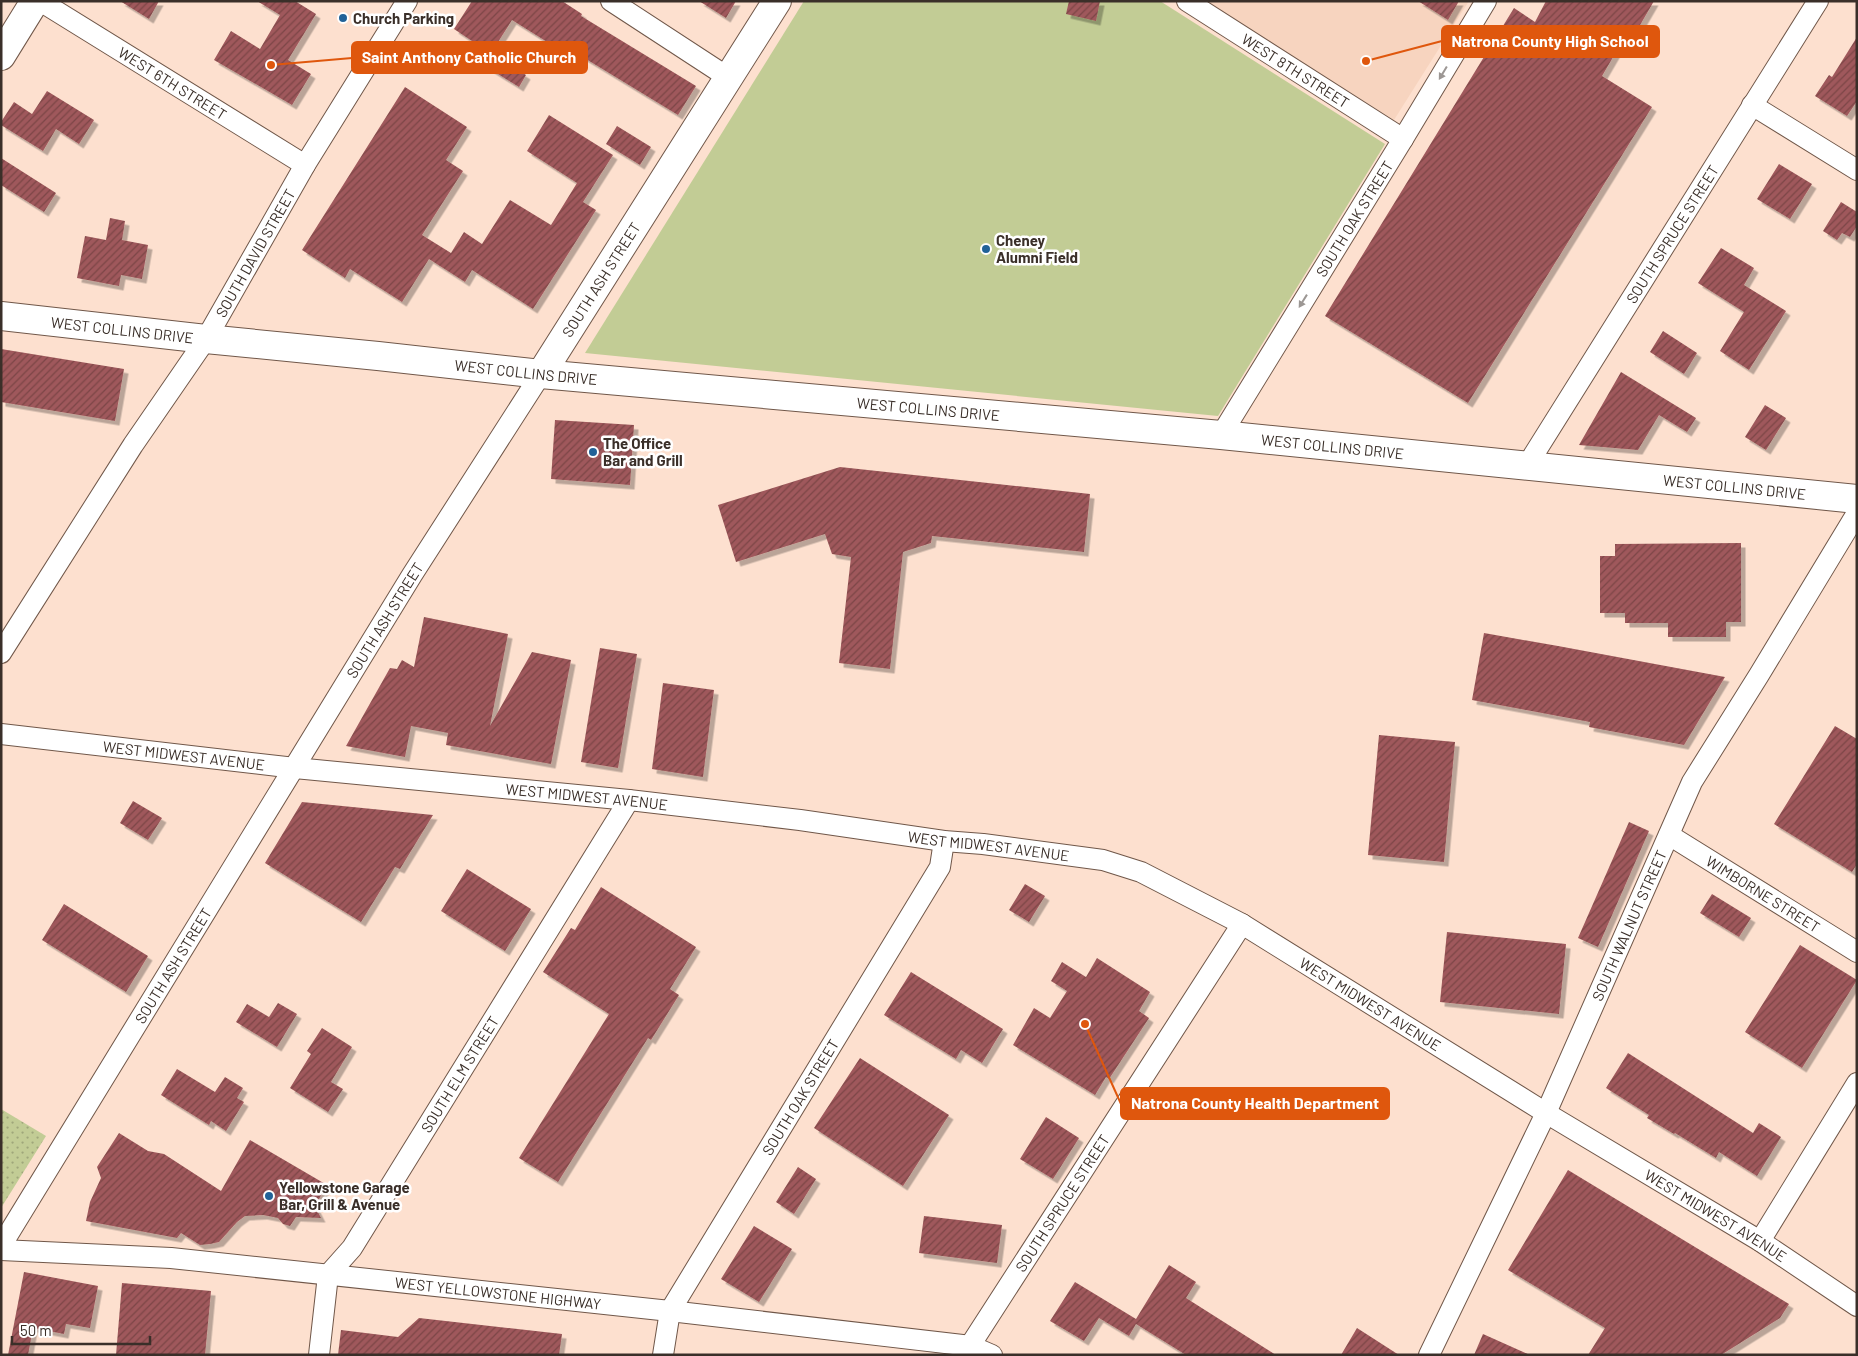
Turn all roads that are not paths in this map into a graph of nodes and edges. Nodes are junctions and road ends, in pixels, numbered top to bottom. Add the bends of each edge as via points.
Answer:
1 (36, 1) edge
2 (40, 1) edge
3 (408, 1) edge
4 (611, 1) edge
5 (777, 1) edge
6 (1187, 1) edge
7 (1486, 1) edge
8 (1818, 1) edge
9 (1, 56) edge
10 (729, 78) junction
11 (1752, 106) junction
12 (1403, 139) junction
13 (305, 165) junction
14 (1857, 170) edge
15 (1, 316) edge
16 (206, 340) junction
17 (541, 374) junction
18 (1221, 435) junction
19 (1526, 467) junction
20 (1857, 499) edge
21 (1857, 513) edge
22 (1, 653) edge
23 (1, 734) edge
24 (295, 768) junction
25 (629, 800) junction
26 (1669, 835) junction
27 (944, 842) junction
28 (1242, 924) junction
29 (1857, 952) edge
30 (1857, 1083) edge
31 (1546, 1113) junction
32 (1760, 1241) junction
33 (1, 1248) edge
34 (328, 1274) junction
35 (1857, 1306) edge
36 (670, 1311) junction
37 (968, 1351) edge
38 (319, 1355) edge
39 (664, 1355) edge
40 (992, 1355) edge
41 (1429, 1355) edge

1 - 9 main road
2 - 13 street, WEST 6TH STREET
3 - 13 street, SOUTH DAVID STREET
4 - 10 street
5 - 10 main road, SOUTH ASH STREET
6 - 12 street, WEST 8TH STREET
7 -> 12 street, SOUTH OAK STREET
8 - 11 street, SOUTH SPRUCE STREET
10 - 17 main road, SOUTH ASH STREET
11 - 14 street
11 - 19 street, SOUTH SPRUCE STREET
12 -> 18 street, SOUTH OAK STREET
13 - 16 street, SOUTH DAVID STREET
15 - 16 main road, WEST COLLINS DRIVE
16 - 17 main road, WEST COLLINS DRIVE
16 - 22 street, SOUTH DAVID STREET via 133,445
17 - 18 main road, WEST COLLINS DRIVE
17 - 24 street, SOUTH ASH STREET via 412,575
18 - 19 main road, WEST COLLINS DRIVE
19 - 20 main road, WEST COLLINS DRIVE
21 - 26 street, SOUTH WALNUT STREET via 1692,782
23 - 24 street, WEST MIDWEST AVENUE
24 - 25 street, WEST MIDWEST AVENUE
24 - 33 street, SOUTH ASH STREET
25 - 27 street, WEST MIDWEST AVENUE via 800,820
25 - 34 street, SOUTH ELM STREET via 352,1248
26 - 29 street, WIMBORNE STREET
26 - 31 street, SOUTH WALNUT STREET
27 - 28 street, WEST MIDWEST AVENUE via 1103,860 1141,872
27 - 36 street, SOUTH OAK STREET via 940,867
28 - 31 street, WEST MIDWEST AVENUE
28 - 37 street, SOUTH SPRUCE STREET
30 - 32 street
31 - 32 street, WEST MIDWEST AVENUE
31 - 41 street, SOUTH WALNUT STREET
32 - 35 street, WEST MIDWEST AVENUE
33 - 34 street, WEST YELLOWSTONE HIGHWAY via 171,1258
34 - 36 street, WEST YELLOWSTONE HIGHWAY
34 - 38 street
36 - 37 street, WEST YELLOWSTONE HIGHWAY
36 - 39 street, SOUTH OAK STREET
37 - 40 street, WEST YELLOWSTONE HIGHWAY

